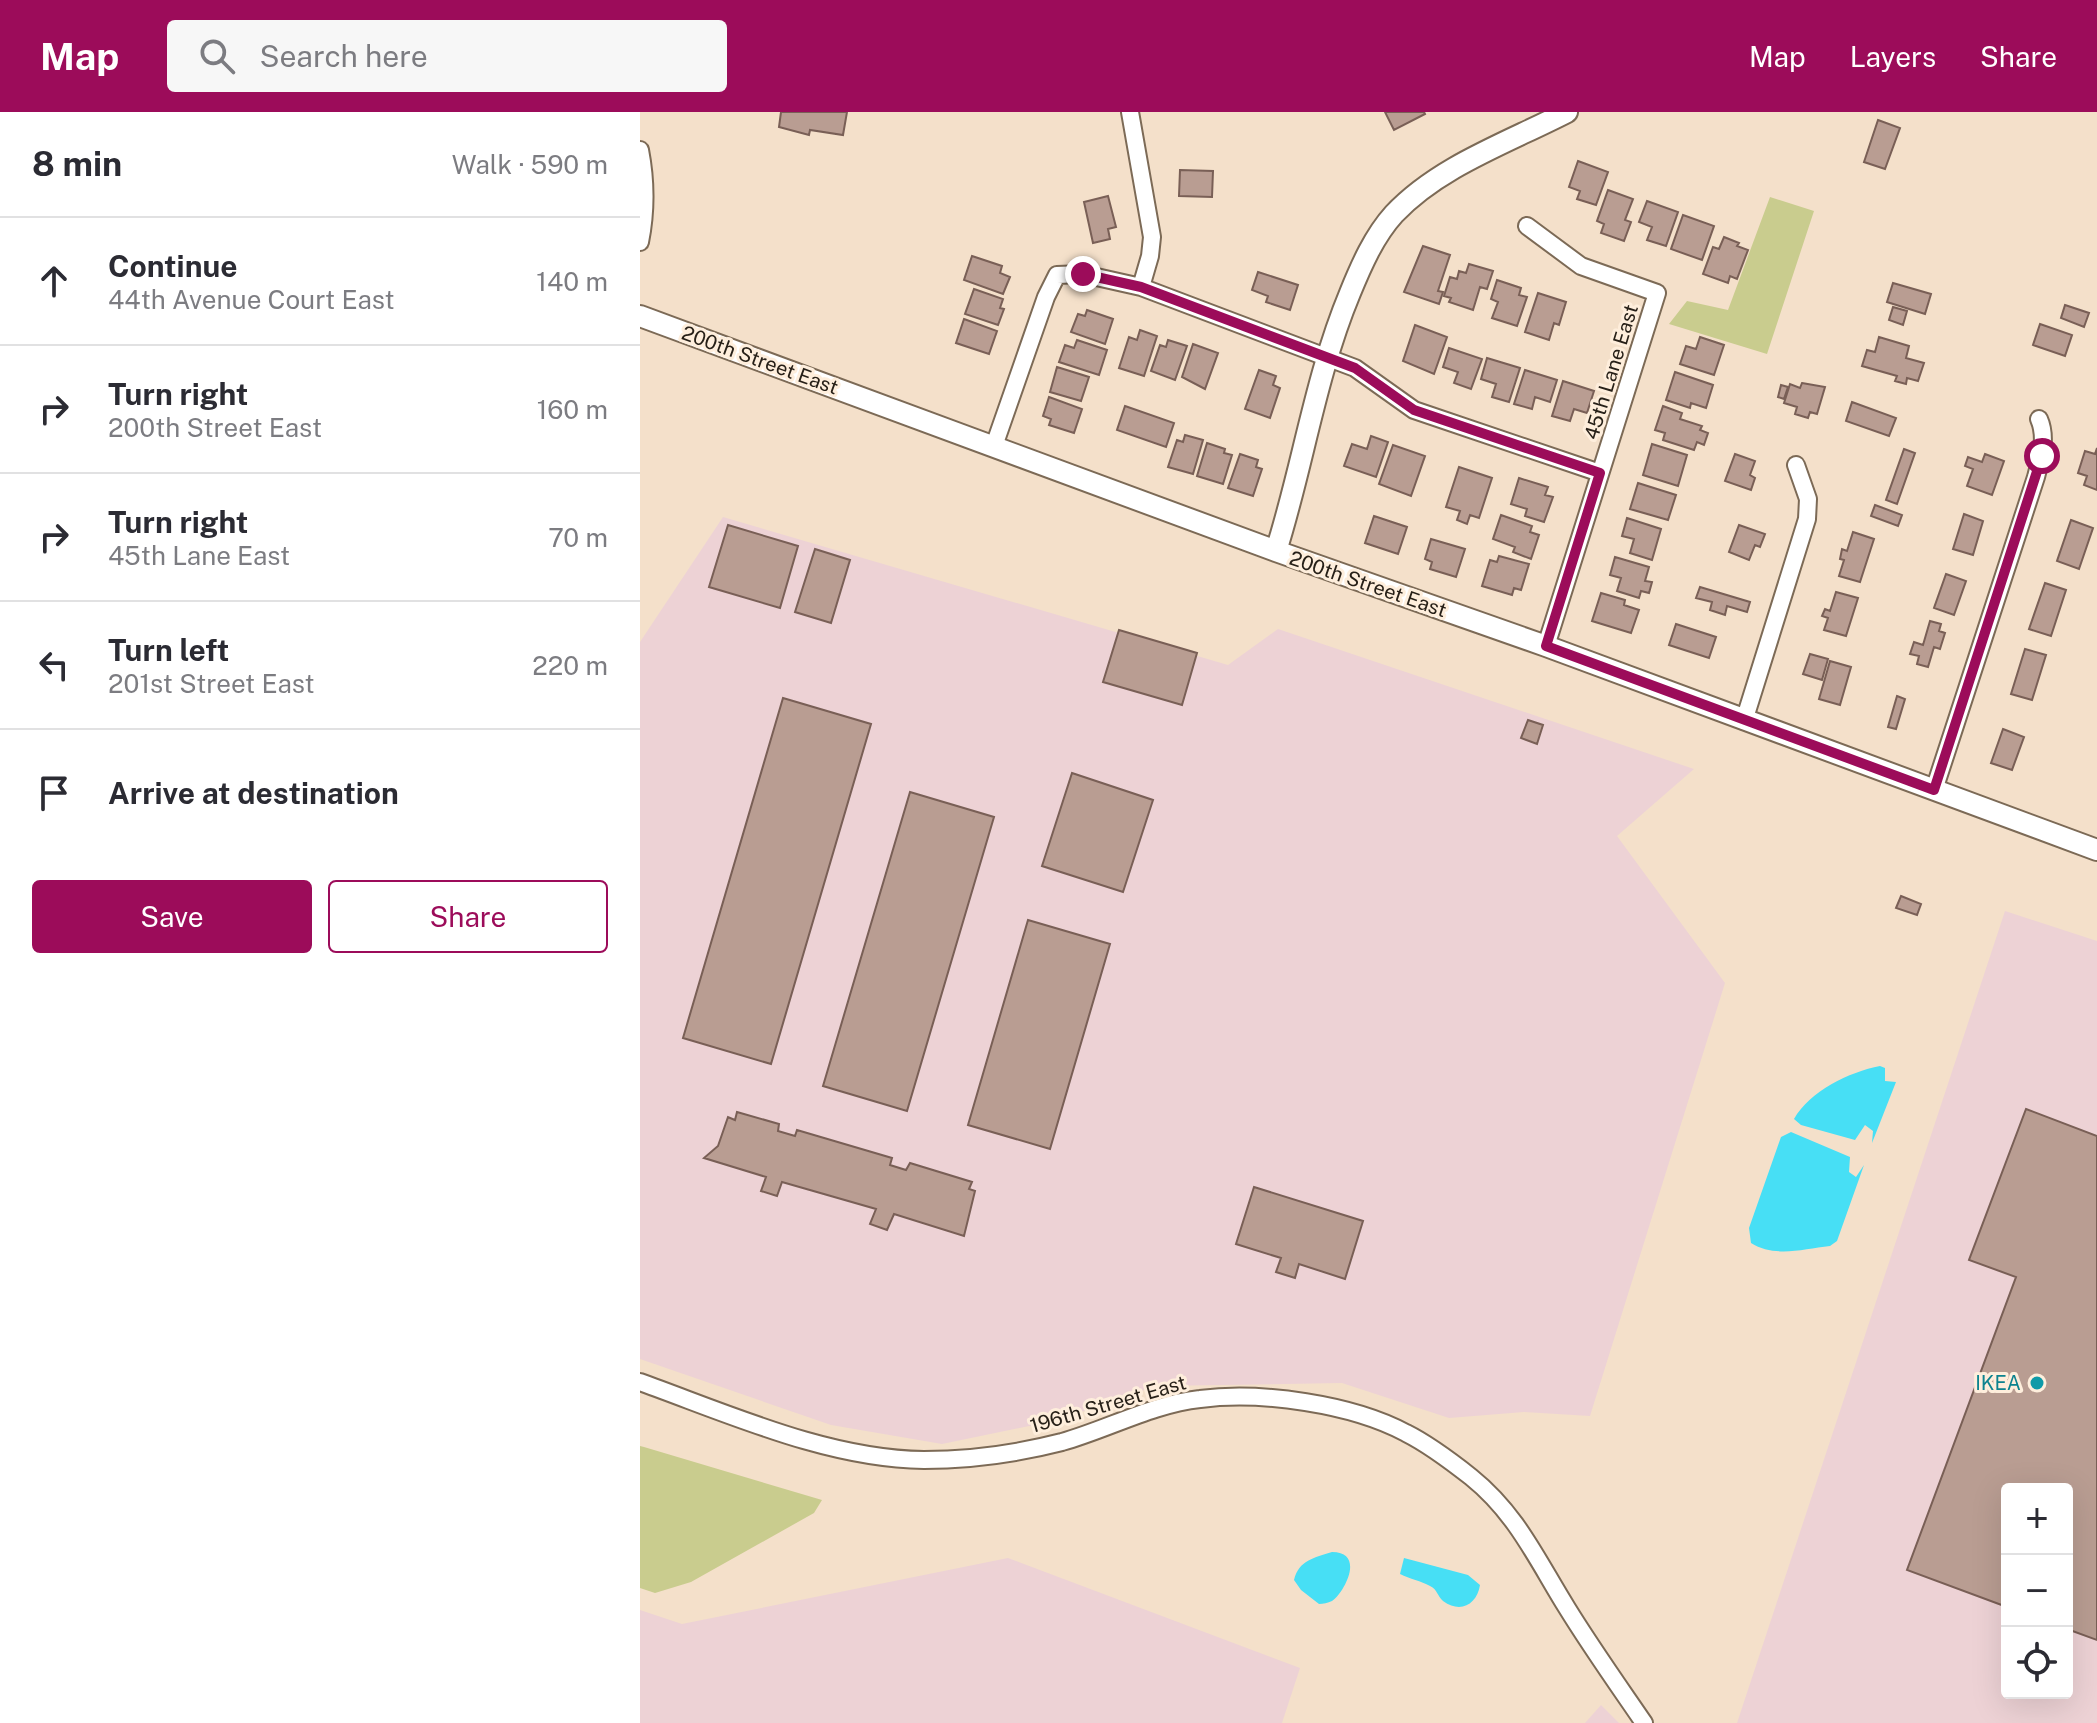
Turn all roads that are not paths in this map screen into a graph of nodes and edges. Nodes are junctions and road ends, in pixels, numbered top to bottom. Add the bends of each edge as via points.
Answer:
1 (1130, 112) edge
2 (1567, 112) edge
3 (640, 150) edge
4 (1527, 226) dead end
5 (640, 242) edge
6 (1141, 287) junction
7 (640, 316) edge
8 (1327, 358) junction
9 (2039, 419) dead end
10 (994, 446) junction
11 (1796, 465) dead end
12 (1600, 473) junction
13 (1276, 551) junction
14 (1546, 646) junction
15 (1744, 721) junction
16 (1934, 790) junction
17 (2097, 850) edge
18 (640, 1382) edge
19 (1644, 1723) edge

1 - 6 street via 1152,237
2 - 8 street via 1445,174 1394,215 1359,271
3 - 5 street via 645,173
4 - 12 street, 45th Lane East via 1581,266 1657,293
6 - 8 street
6 - 10 street via 1083,274 1057,275
7 - 10 street, 200th Street East
8 - 12 street via 1355,368 1414,410
8 - 13 street
9 - 16 street via 2039,466
10 - 13 street, 200th Street East
11 - 15 street via 1808,499 1807,519
12 - 14 street, 45th Lane East
13 - 14 street, 200th Street East
14 - 15 street, 200th Street East
15 - 16 street, 200th Street East
16 - 17 street, 200th Street East
18 - 19 street, 196th Street East via 769,1429 855,1453 924,1460 1061,1442 1199,1399 1267,1398 1343,1408 1406,1433 1472,1478 1503,1508

